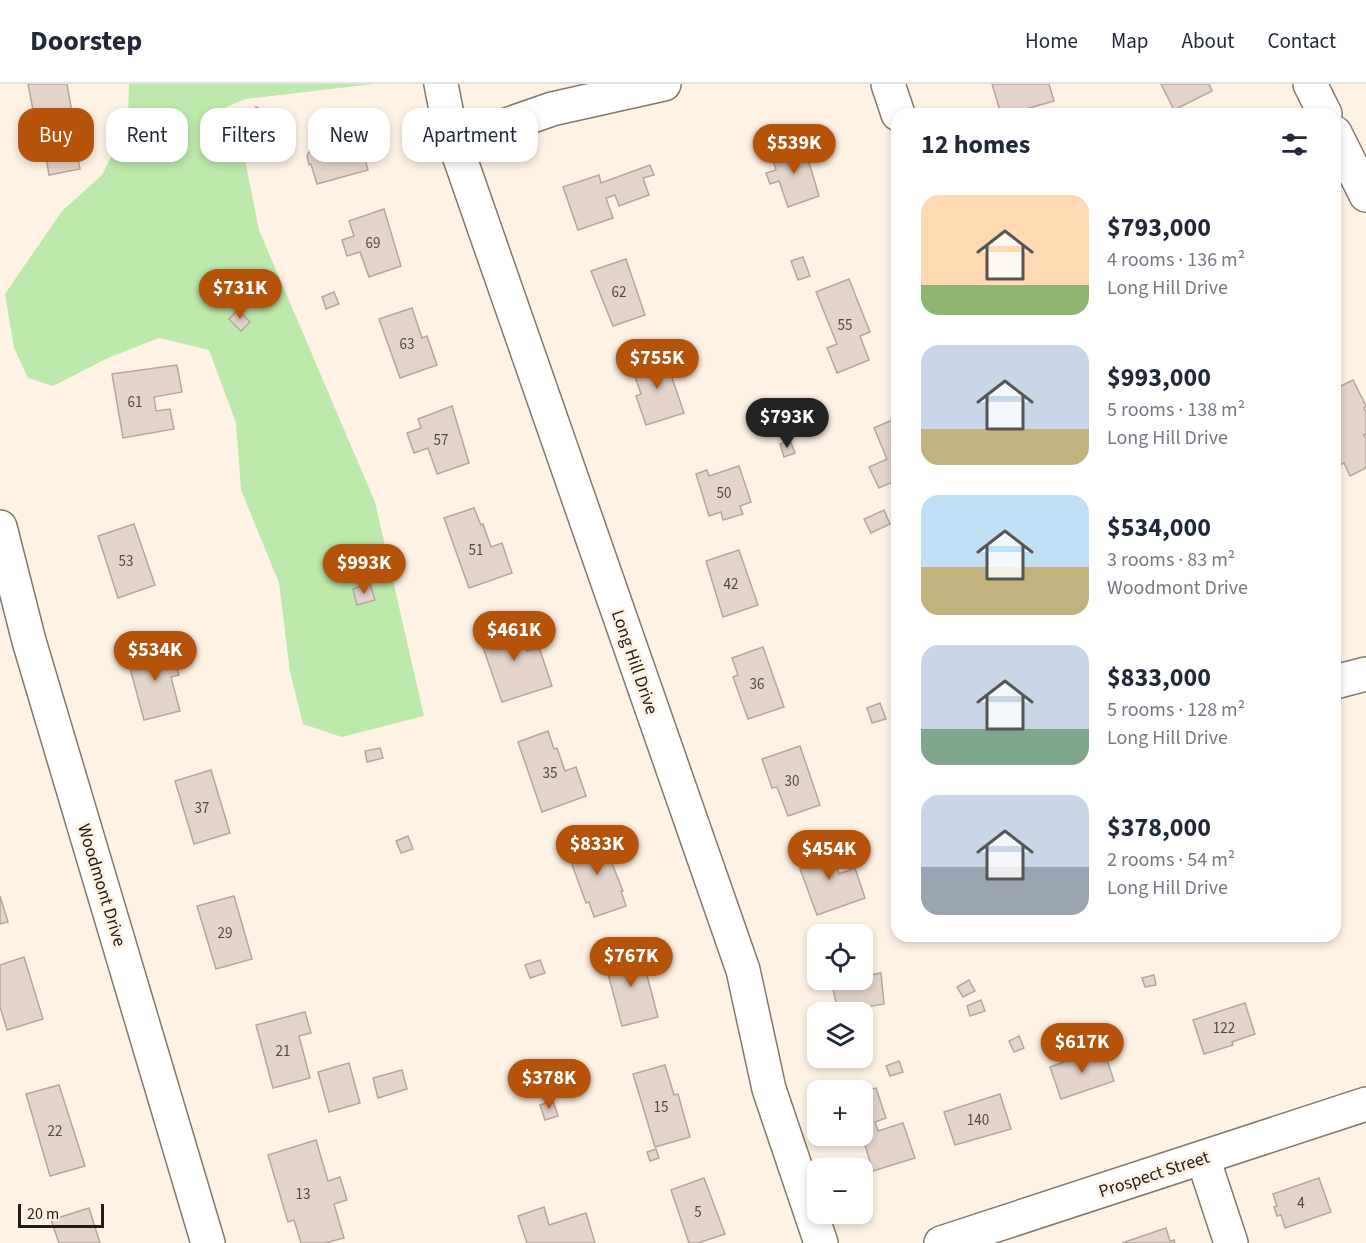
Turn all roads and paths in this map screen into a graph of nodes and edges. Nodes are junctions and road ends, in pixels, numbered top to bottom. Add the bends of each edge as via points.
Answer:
1 (441, 84) edge
2 (664, 84) edge
3 (888, 84) edge
4 (1310, 84) edge
5 (446, 108) edge
6 (896, 108) edge
7 (1322, 108) edge
8 (538, 114) edge
9 (1341, 146) edge
10 (461, 162) edge
11 (1366, 195) edge
12 (0, 527) edge
13 (1366, 674) edge
14 (1341, 680) edge
15 (1366, 1104) edge
16 (1203, 1158) junction
17 (208, 1243) edge
18 (821, 1243) edge
19 (941, 1243) edge
20 (1231, 1243) edge

1 - 5 street, Long Hill Drive
2 - 8 street
3 - 6 street
4 - 7 street
9 - 11 street
10 - 18 street, Long Hill Drive via 743,970 769,1089
12 - 17 street, Woodmont Drive via 29,641
13 - 14 street
15 - 16 street, Prospect Street
16 - 19 street, Prospect Street
16 - 20 street

